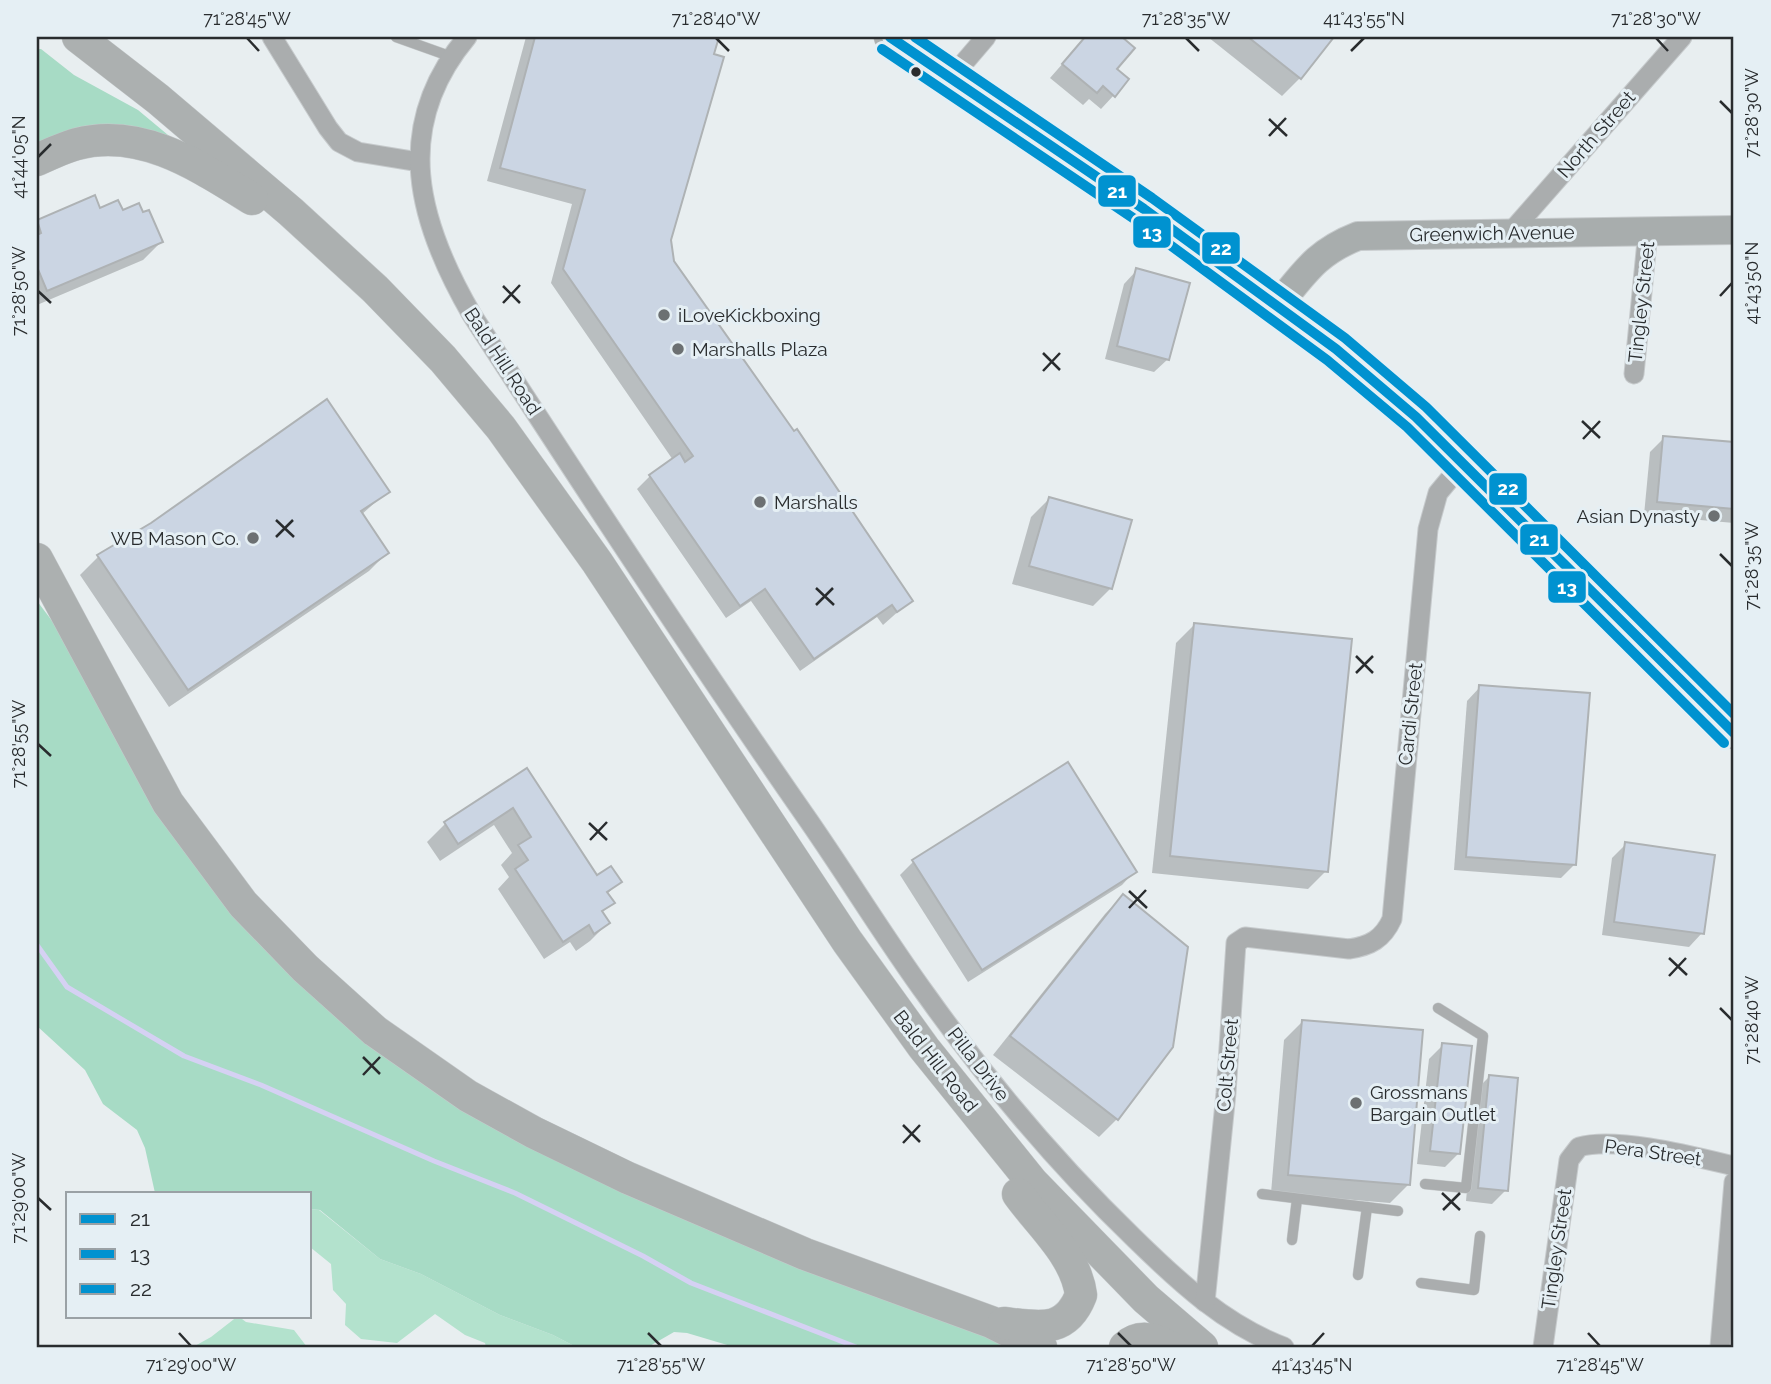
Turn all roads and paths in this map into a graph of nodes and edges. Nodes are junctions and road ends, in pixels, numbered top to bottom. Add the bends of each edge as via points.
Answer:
1 (78, 37) edge
2 (272, 37) edge
3 (396, 37) edge
4 (467, 37) edge
5 (890, 37) edge
6 (986, 37) edge
7 (1682, 37) edge
8 (452, 57) junction
9 (950, 79) junction
10 (37, 160) edge
11 (419, 162) junction
12 (1734, 230) edge
13 (1648, 231) junction
14 (1511, 232) junction
15 (375, 289) junction
16 (1278, 305) junction
17 (1634, 374) dead end
18 (1463, 463) junction
19 (37, 559) edge
20 (37, 597) edge
21 (37, 605) edge
22 (69, 650) junction
23 (737, 719) joint
24 (1734, 733) edge
25 (153, 779) junction
26 (846, 941) junction
27 (1349, 949) joint
28 (1438, 1008) dead end
29 (1574, 1152) joint
30 (1734, 1166) edge
31 (1734, 1182) edge
32 (1425, 1184) dead end
33 (1262, 1194) dead end
34 (1297, 1199) junction
35 (1367, 1207) junction
36 (1398, 1210) dead end
37 (1480, 1236) dead end
38 (1292, 1240) dead end
39 (1358, 1275) dead end
40 (1421, 1283) dead end
41 (1205, 1302) junction
42 (951, 1308) junction
43 (991, 1322) junction
44 (1015, 1347) edge
45 (1041, 1347) edge
46 (1125, 1347) edge
47 (1170, 1347) edge
48 (1202, 1347) edge
49 (1284, 1347) edge
50 (1543, 1347) edge
51 (1720, 1347) edge

1 - 15 main road via 168,107
2 - 11 street via 339,142 358,152
3 - 8 lane
4 - 8 street, Bald Hill Road
5 - 9 main road
6 - 9 street
7 - 14 street, North Street
8 - 11 street, Bald Hill Road via 428,101
9 - 16 main road
10 - 15 main road via 78,144 101,141 144,145 178,155 271,211
11 - 23 street, Bald Hill Road via 428,220 456,287
12 - 13 street, Greenwich Avenue
13 - 14 street, Greenwich Avenue
13 - 17 street, Tingley Street
14 - 16 street, Greenwich Avenue via 1358,236 1319,256
15 - 26 main road, Bald Hill Road via 501,428 597,562
16 - 18 main road via 1416,417
18 - 24 main road
18 - 27 street, Cardi Street via 1438,493 1429,528 1392,919 1378,940
19 - 25 main road
20 - 22 main road
21 - 22 main road
22 - 25 main road
23 - 41 street, Pilla Drive via 970,1054 1091,1196
25 - 42 main road via 243,904 305,968 375,1031 468,1096 628,1178 805,1254
26 - 43 main road via 908,1040 1057,1244 1080,1283 1082,1295 1074,1312 1056,1325
26 - 48 main road, Bald Hill Road via 1032,1183 1146,1299
27 - 41 street, Colt Street via 1245,937 1236,943
28 - 32 lane via 1483,1036 1466,1188
29 - 30 street, Pera Street via 1587,1145 1629,1146
29 - 50 street, Tingley Street via 1560,1211
31 - 51 street
33 - 34 lane
34 - 35 lane
34 - 38 lane
35 - 36 lane
35 - 39 lane
37 - 40 lane via 1475,1290
41 - 49 street, Pilla Drive
42 - 43 main road
42 - 44 main road
43 - 45 main road
46 - 47 main road via 1139,1339 1154,1339

